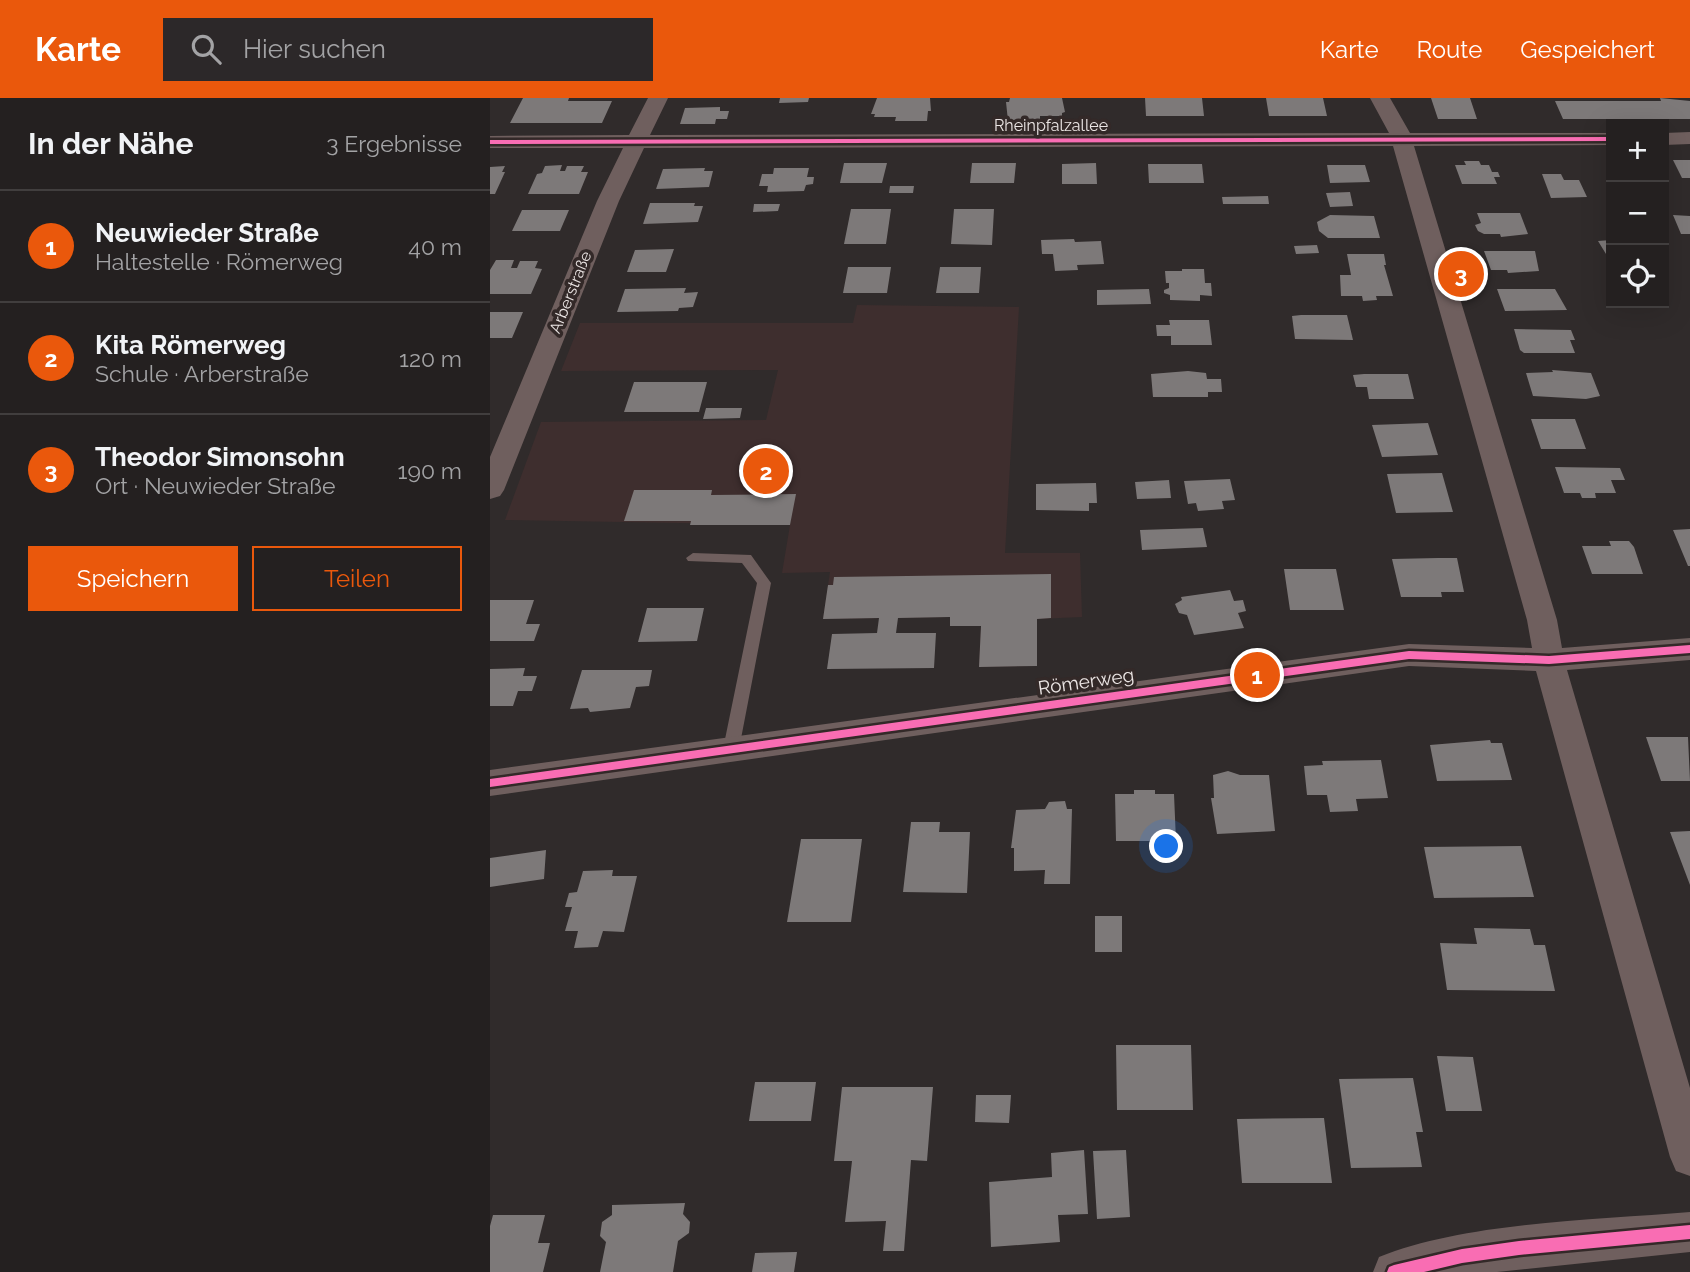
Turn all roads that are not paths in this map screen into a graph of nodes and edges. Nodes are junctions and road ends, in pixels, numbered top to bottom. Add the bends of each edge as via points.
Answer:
1 (657, 98) edge
2 (1380, 98) edge
3 (1397, 98) edge
4 (1399, 132) junction
5 (1690, 138) edge
6 (1606, 139) edge
7 (1669, 139) edge
8 (490, 142) edge
9 (634, 142) junction
10 (490, 490) edge
11 (693, 558) dead end
12 (1690, 649) edge
13 (1549, 660) junction
14 (731, 749) junction
15 (490, 783) edge
16 (1690, 1157) edge
17 (1690, 1232) edge
18 (1394, 1272) edge

1 - 9 street, Arberstraße
2 - 4 street
3 - 4 street via 1402,111
4 - 6 street, Rheinpfalzallee
4 - 9 street, Rheinpfalzallee
4 - 13 street via 1542,620
5 - 7 street
8 - 9 street, Rheinpfalzallee
9 - 10 street, Arberstraße
11 - 14 lane via 746,558 764,583
12 - 13 street, Römerweg
13 - 14 street, Römerweg via 1409,655
13 - 16 street
14 - 15 street, Römerweg
17 - 18 street via 1519,1248

